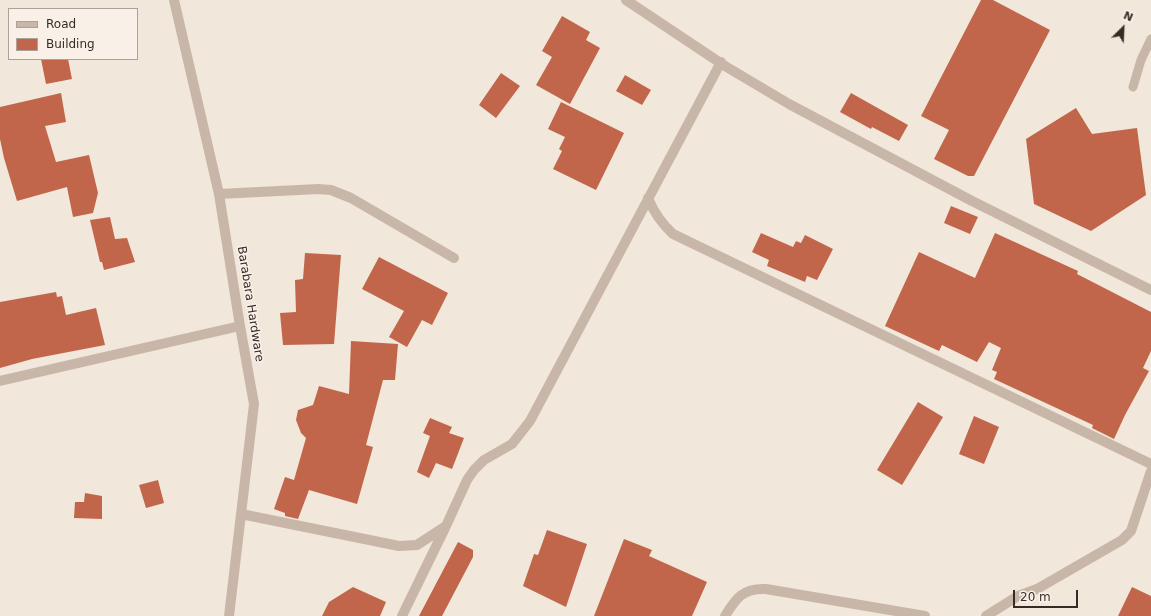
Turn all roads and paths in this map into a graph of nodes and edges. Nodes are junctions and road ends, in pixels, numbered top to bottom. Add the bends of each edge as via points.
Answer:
1 (174, 0) edge
2 (626, 0) edge
3 (1151, 39) edge
4 (721, 62) junction
5 (1133, 87) dead end
6 (219, 194) junction
7 (648, 198) junction
8 (454, 258) dead end
9 (1151, 290) edge
10 (240, 326) junction
11 (0, 381) edge
12 (1151, 464) edge
13 (1151, 471) edge
14 (240, 514) junction
15 (446, 526) junction
16 (228, 616) edge
17 (402, 616) edge
18 (725, 616) edge
19 (925, 616) edge
20 (986, 616) edge

1 - 6 street, Barabara Hardware
2 - 4 street
3 - 5 lane
4 - 7 street
4 - 9 street via 789,104 972,201
6 - 8 street via 318,188 331,190 351,198
6 - 10 street, Barabara Hardware
7 - 12 street via 653,212 673,234
7 - 15 street via 530,422 512,444 484,460 474,470
10 - 11 street
10 - 14 street, Barabara Hardware via 254,404
13 - 20 street via 1131,531 1127,536
14 - 15 street via 399,546 417,545
14 - 16 street, Barabara Hardware
15 - 17 street
18 - 19 street via 738,597 748,591 766,589

